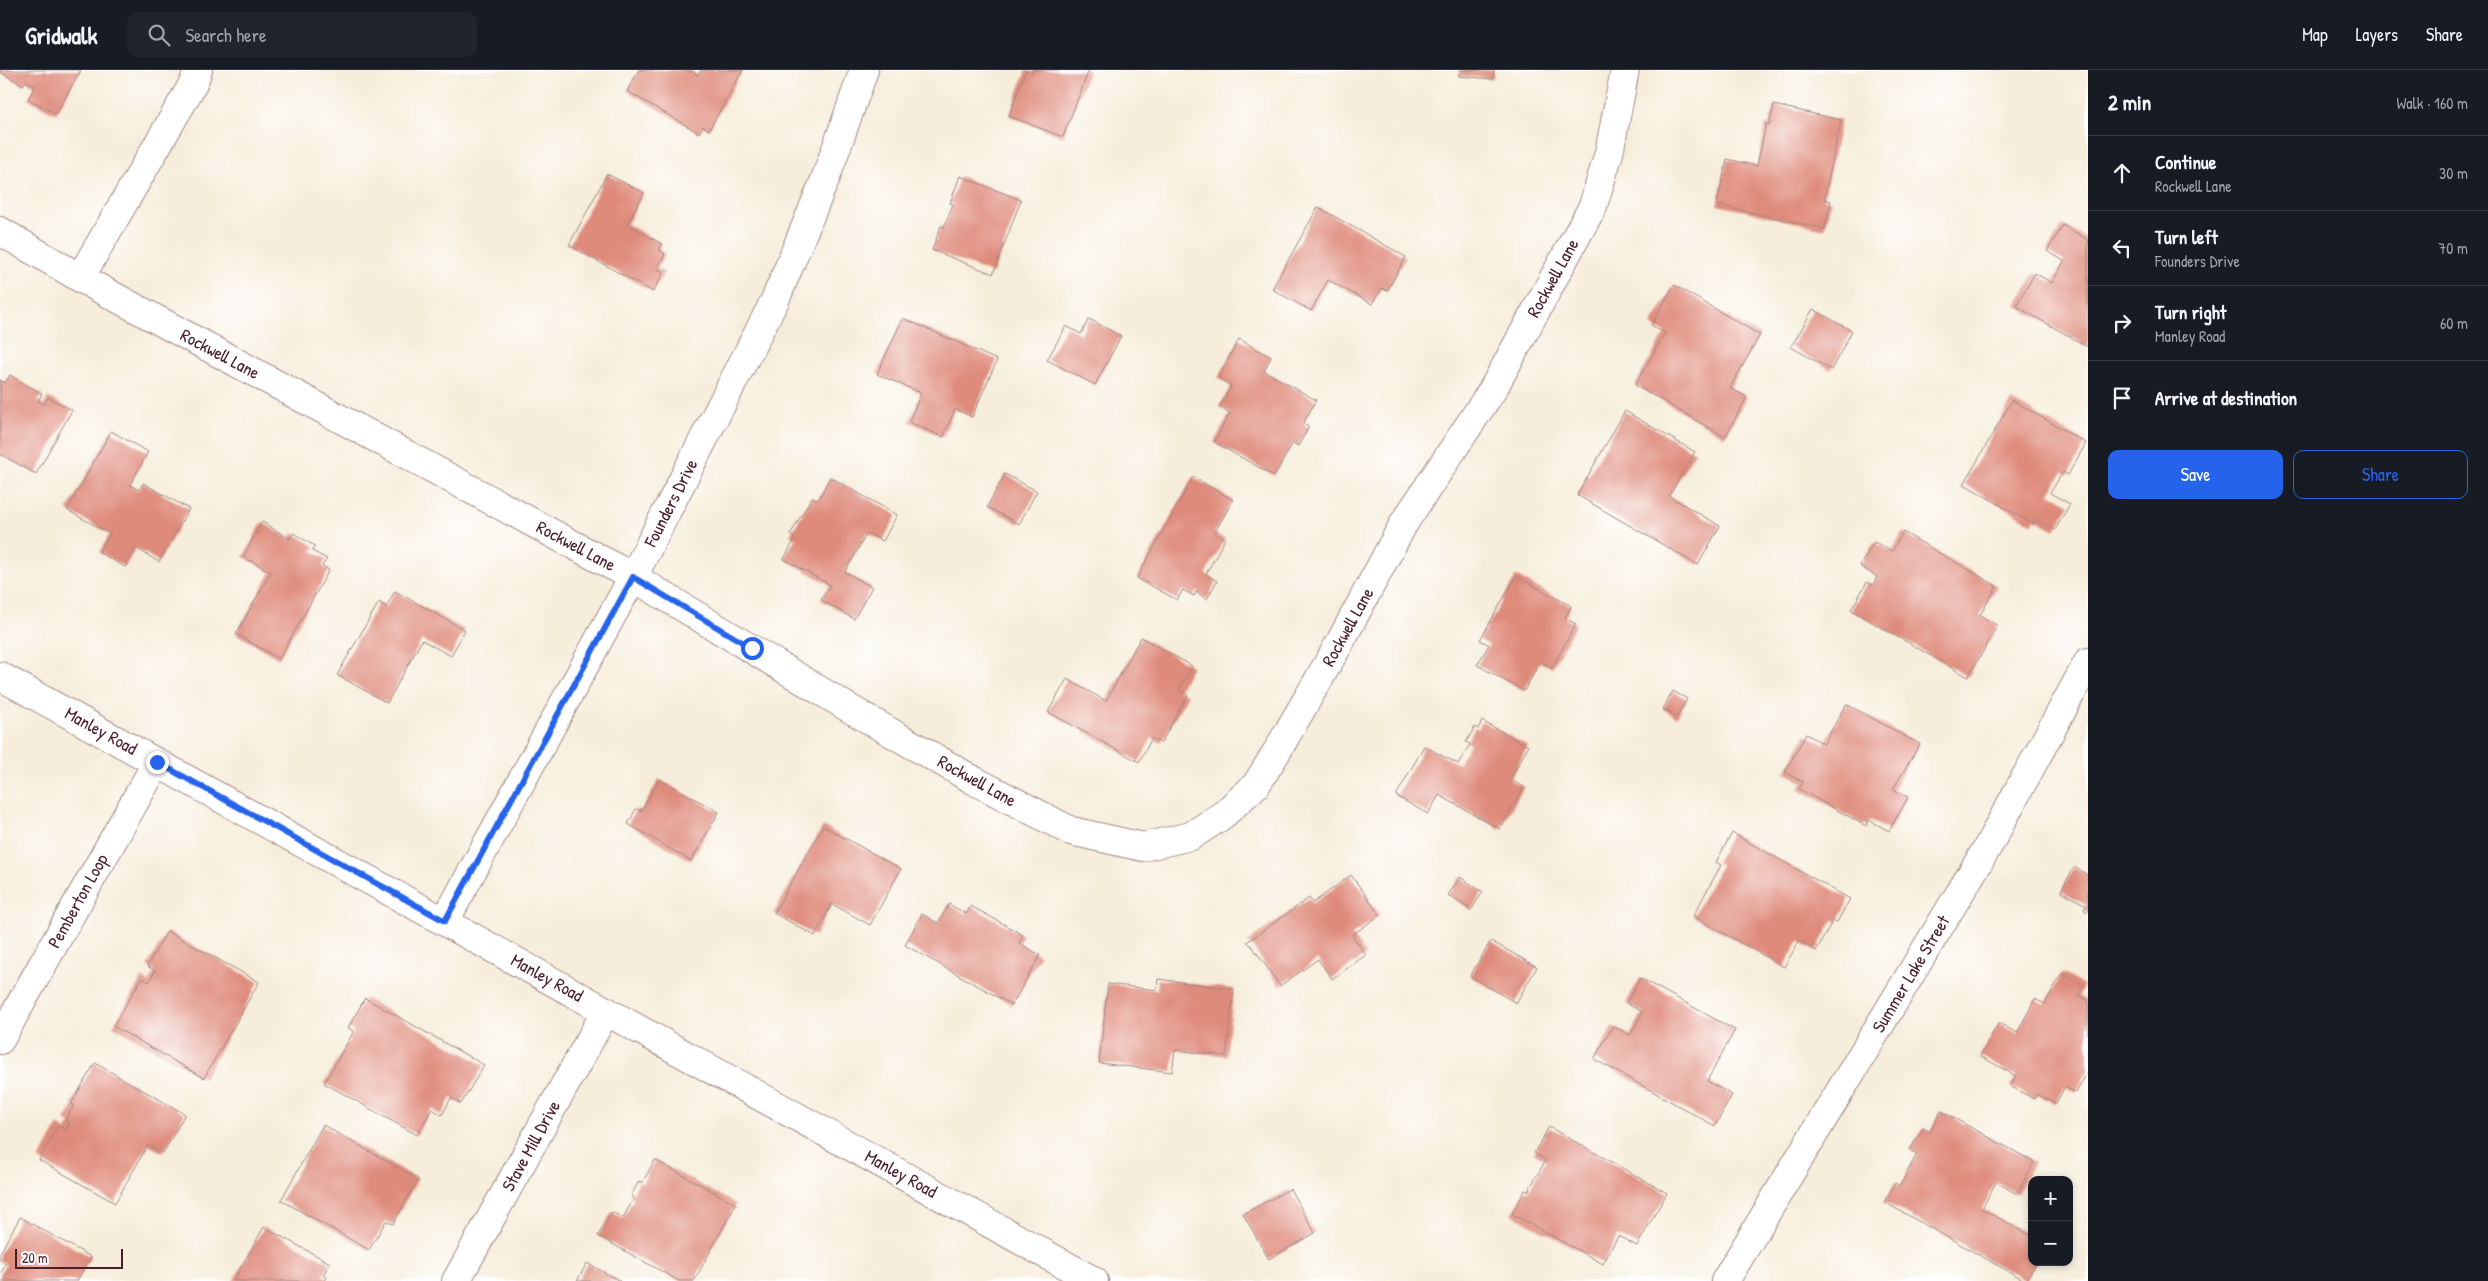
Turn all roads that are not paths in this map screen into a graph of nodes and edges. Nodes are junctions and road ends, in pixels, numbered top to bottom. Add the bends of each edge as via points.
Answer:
1 (198, 70) edge
2 (864, 70) edge
3 (1625, 70) edge
4 (0, 231) edge
5 (80, 278) junction
6 (633, 577) junction
7 (0, 676) edge
8 (2084, 678) edge
9 (157, 762) junction
10 (445, 921) junction
11 (606, 1011) junction
12 (0, 1040) edge
13 (456, 1281) edge
14 (1093, 1281) edge
15 (1726, 1281) edge

1 - 5 street via 193,84
2 - 6 street, Founders Drive via 826,177 776,298
3 - 6 street, Rockwell Lane via 1609,153 1593,206 1492,389 1404,523 1338,646 1256,785 1223,815 1190,836 1143,847 1071,832 915,747
4 - 5 street, Rockwell Lane
5 - 6 street, Rockwell Lane
6 - 10 street, Founders Drive
7 - 9 street, Manley Road
8 - 15 street, Summer Lake Street via 1987,848
9 - 10 street, Manley Road
9 - 12 street, Pemberton Loop
10 - 11 street, Manley Road
11 - 13 street, Stave Mill Drive
11 - 14 street, Manley Road

